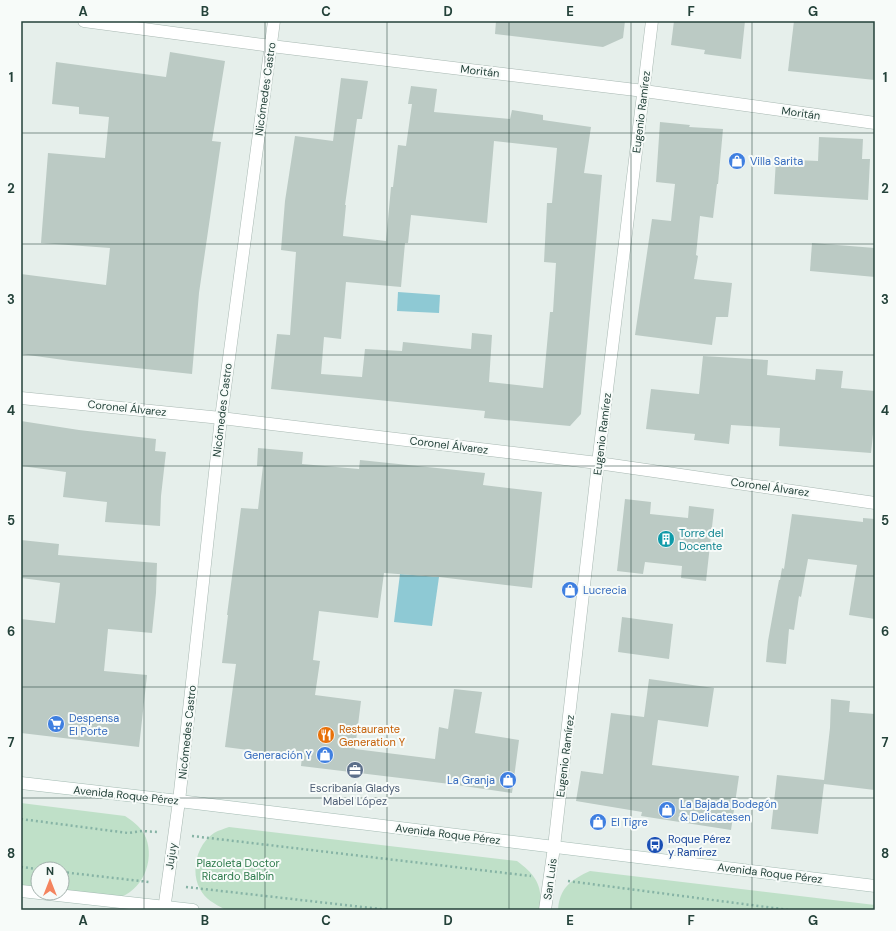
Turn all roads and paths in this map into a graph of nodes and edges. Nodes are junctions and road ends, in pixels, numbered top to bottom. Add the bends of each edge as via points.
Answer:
1 (84, 21) edge
2 (274, 21) edge
3 (652, 21) edge
4 (271, 46) junction
5 (644, 91) junction
6 (875, 123) edge
7 (21, 398) edge
8 (221, 418) junction
9 (598, 463) junction
10 (875, 503) edge
11 (21, 783) edge
12 (179, 801) junction
13 (21, 819) edge
14 (174, 834) junction
15 (554, 847) junction
16 (70, 873) edge
17 (550, 878) junction
18 (167, 884) junction
19 (875, 886) edge
20 (21, 891) edge
21 (164, 908) edge
22 (193, 910) edge
23 (389, 910) edge
24 (546, 910) edge
25 (789, 910) edge

1 - 4 street, Moritán
2 - 4 street, Nicómedes Castro
3 - 5 street, Eugenio Ramírez
4 - 5 street, Moritán
4 - 8 street, Nicómedes Castro
5 - 6 street, Moritán
5 - 9 street, Eugenio Ramírez
7 - 8 street, Coronel Álvarez
8 - 9 street, Coronel Álvarez
8 - 12 street, Nicómedes Castro
9 - 10 street, Coronel Álvarez
9 - 15 street, Eugenio Ramírez
11 - 12 street, Avenida Roque Pérez
12 - 14 street, Jujuy
12 - 15 street, Avenida Roque Pérez
13 - 14 path via 128,833 142,831
14 - 17 path
14 - 18 street, Jujuy
15 - 17 street, San Luis
15 - 19 street, Avenida Roque Pérez
16 - 18 path
17 - 24 street, San Luis
17 - 25 path
18 - 21 street, Jujuy
18 - 23 path
20 - 21 street
21 - 22 street

